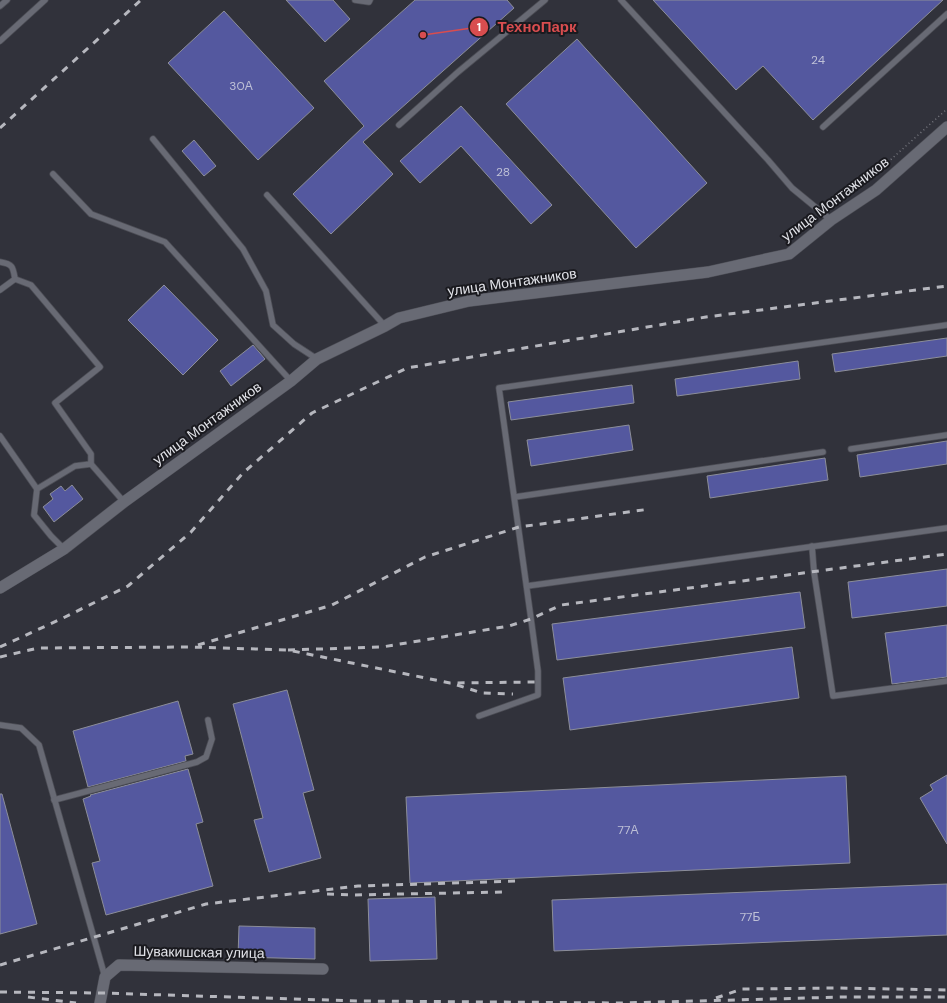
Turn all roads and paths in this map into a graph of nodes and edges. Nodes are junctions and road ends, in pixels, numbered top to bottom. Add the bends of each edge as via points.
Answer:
1 (7, 0) edge
2 (45, 0) edge
3 (355, 0) edge
4 (370, 0) edge
5 (544, 0) edge
6 (621, 0) edge
7 (0, 6) edge
8 (947, 14) edge
9 (0, 40) edge
10 (947, 109) edge
11 (399, 124) dead end
12 (823, 127) dead end
13 (947, 127) edge
14 (153, 140) dead end
15 (54, 174) dead end
16 (867, 181) dead end
17 (267, 195) dead end
18 (831, 220) junction
19 (0, 262) edge
20 (15, 279) junction
21 (0, 290) edge
22 (947, 325) edge
23 (385, 326) junction
24 (317, 359) junction
25 (291, 381) junction
26 (947, 435) edge
27 (0, 436) edge
28 (851, 449) dead end
29 (824, 452) dead end
30 (91, 464) junction
31 (37, 489) junction
32 (515, 497) junction
33 (124, 502) junction
34 (947, 528) edge
35 (812, 546) junction
36 (64, 549) junction
37 (527, 586) junction
38 (0, 588) edge
39 (947, 681) edge
40 (479, 716) dead end
41 (208, 720) dead end
42 (0, 725) edge
43 (54, 800) junction
44 (323, 969) dead end
45 (104, 977) junction
46 (100, 1003) edge

1 - 7 lane
2 - 9 lane
3 - 4 lane
5 - 11 lane
6 - 18 lane via 792,188
8 - 12 lane
10 - 16 path
13 - 18 street, улица Монтажников via 876,190
14 - 24 lane via 242,249 266,291 273,325 294,344
15 - 25 lane via 91,214 165,242
17 - 23 lane
18 - 23 street, улица Монтажников via 789,254 708,272 469,301 399,318
19 - 20 lane via 13,268
20 - 21 lane
20 - 30 lane via 31,285 100,368 55,403 91,454
22 - 32 lane via 499,388
23 - 24 street, улица Монтажников
24 - 25 street, улица Монтажников
25 - 33 street, улица Монтажников
26 - 28 lane
27 - 31 lane
29 - 32 lane
30 - 31 lane via 74,466
30 - 33 lane
31 - 36 lane via 34,515
32 - 37 lane
33 - 36 street, улица Монтажников
34 - 35 lane
35 - 37 lane
35 - 39 lane via 834,696
36 - 38 street, улица Монтажников
37 - 40 lane via 538,671 538,695
41 - 43 lane via 212,739 206,757 197,762
42 - 43 lane via 21,728 39,746
43 - 45 lane
44 - 45 street, Шувакишская улица via 119,965
45 - 46 street

